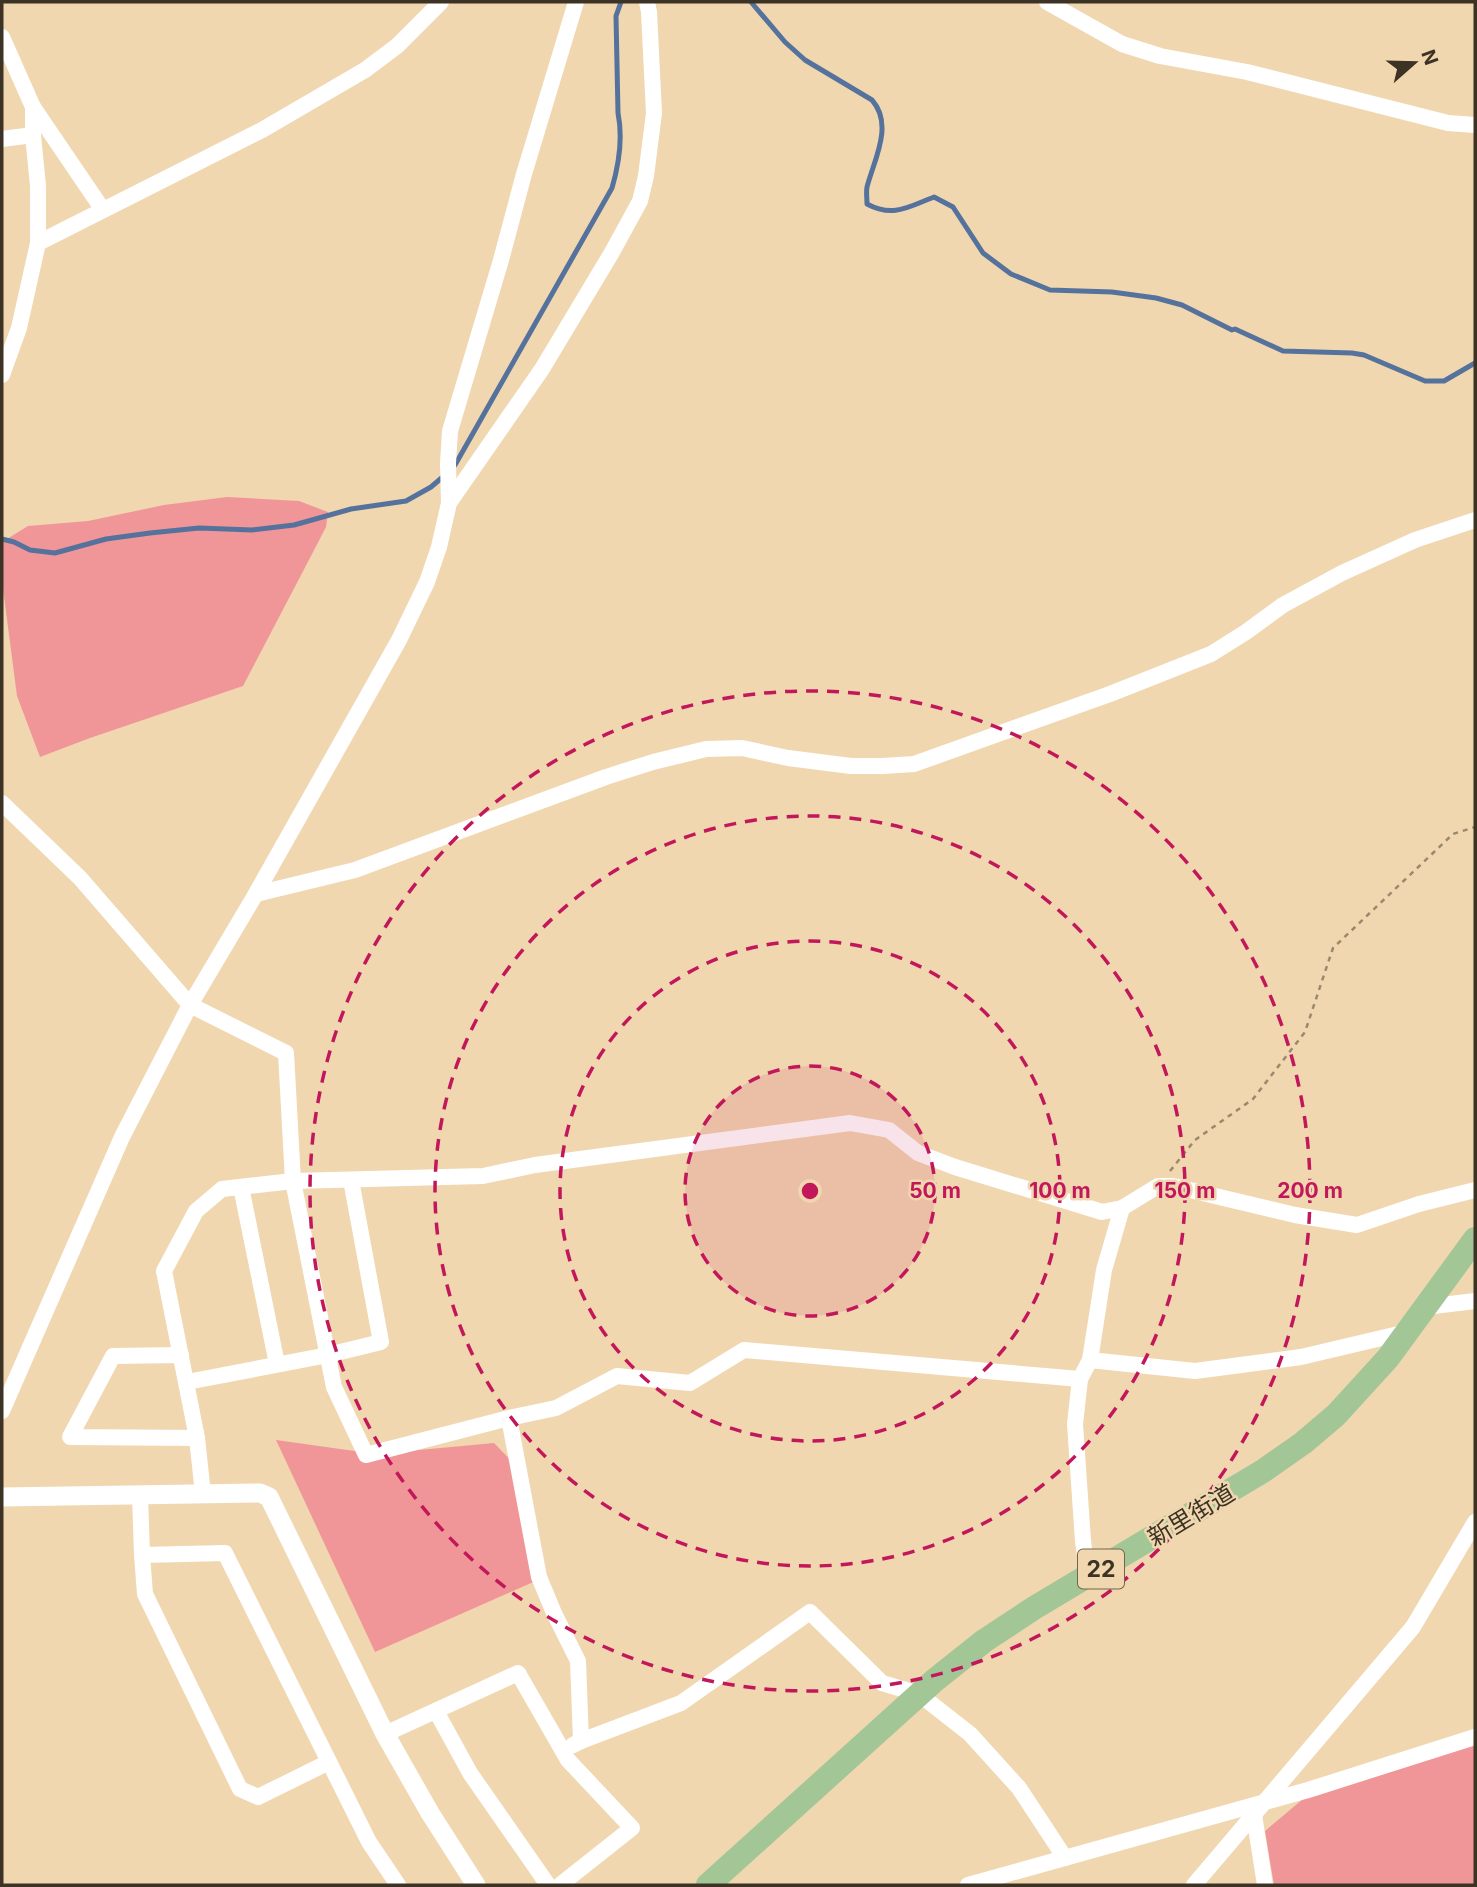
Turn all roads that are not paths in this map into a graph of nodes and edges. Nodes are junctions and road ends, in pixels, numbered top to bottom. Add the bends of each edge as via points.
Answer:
1 (441, 2) edge
2 (576, 2) edge
3 (647, 2) edge
4 (1047, 2) edge
5 (2, 37) edge
6 (33, 107) junction
7 (1475, 125) edge
8 (33, 135) junction
9 (2, 139) edge
10 (103, 210) junction
11 (38, 243) junction
12 (2, 375) edge
13 (449, 503) junction
14 (1475, 520) edge
15 (2, 803) edge
16 (256, 894) junction
17 (190, 1005) junction
18 (351, 1180) junction
19 (293, 1181) junction
20 (241, 1187) junction
21 (1475, 1190) edge
22 (1122, 1208) junction
23 (1475, 1239) edge
24 (1475, 1301) edge
25 (1424, 1307) junction
26 (1407, 1332) junction
27 (181, 1355) junction
28 (328, 1355) junction
29 (1090, 1360) junction
30 (277, 1364) junction
31 (1080, 1379) junction
32 (187, 1382) junction
33 (2, 1411) edge
34 (509, 1418) junction
35 (197, 1438) junction
36 (203, 1494) junction
37 (141, 1495) junction
38 (2, 1497) edge
39 (1475, 1522) edge
40 (142, 1555) junction
41 (1088, 1578) junction
42 (919, 1694) junction
43 (436, 1710) junction
44 (386, 1734) junction
45 (1475, 1737) edge
46 (581, 1741) junction
47 (562, 1750) junction
48 (329, 1762) junction
49 (1259, 1808) junction
50 (1065, 1858) junction
51 (398, 1885) edge
52 (476, 1885) edge
53 (548, 1885) edge
54 (560, 1885) edge
55 (708, 1885) edge
56 (968, 1885) edge
57 (1194, 1885) edge
58 (1265, 1885) edge

1 - 10 street via 365,71 262,130
2 - 13 street via 450,431
3 - 13 street via 654,113 640,201 542,369
4 - 7 street via 1122,44 1160,56 1247,72 1448,123
5 - 6 street
6 - 8 street
6 - 10 street
8 - 9 street
8 - 11 street
10 - 11 street
11 - 12 street via 19,328
13 - 16 street via 427,582 399,640
14 - 16 street via 1415,540 1342,573 1283,605 1211,654 914,764 851,766 742,748 706,749 606,777 355,870
15 - 17 street via 80,878
16 - 17 street
17 - 19 street via 286,1053
17 - 33 street via 122,1137
18 - 19 street
18 - 22 street via 483,1176 850,1124 889,1130 918,1153 1030,1191 1102,1212
18 - 28 street via 381,1342
19 - 20 street
19 - 28 street
20 - 27 street via 222,1189 197,1211 164,1271
20 - 30 street
21 - 22 street via 1357,1225 1173,1186 1158,1186
22 - 29 street via 1104,1270
23 - 25 main road, 新里街道 / 22
24 - 25 street
25 - 26 main road, 新里街道 / 22
26 - 29 street via 1301,1357 1195,1371
26 - 41 main road, 新里街道 / 22 via 1336,1415 1303,1443
27 - 32 street
27 - 35 street via 113,1356 70,1437
28 - 30 street
28 - 34 street via 334,1387 366,1455
29 - 31 street
30 - 32 street
31 - 34 street via 744,1350 690,1383 617,1376 556,1408
31 - 41 street via 1075,1424
32 - 35 street
34 - 46 street via 540,1577 578,1661
35 - 36 street
36 - 37 street
36 - 44 street via 260,1493 269,1497
37 - 38 street
37 - 40 street
39 - 49 street via 1413,1626
40 - 48 street via 225,1553
40 - 48 street via 145,1594 240,1789 258,1797
41 - 42 main road, 新里街道 / 22 via 984,1641
42 - 46 street via 882,1683 810,1612 681,1703
42 - 50 street via 970,1734 1019,1788
42 - 55 main road, 新里街道 / 22
43 - 44 street
43 - 47 street via 518,1673
43 - 53 street via 470,1773
44 - 52 street
45 - 49 street
46 - 47 street
47 - 54 street via 632,1828
48 - 51 street via 369,1842
49 - 50 street
49 - 57 street
49 - 58 street
50 - 56 street

